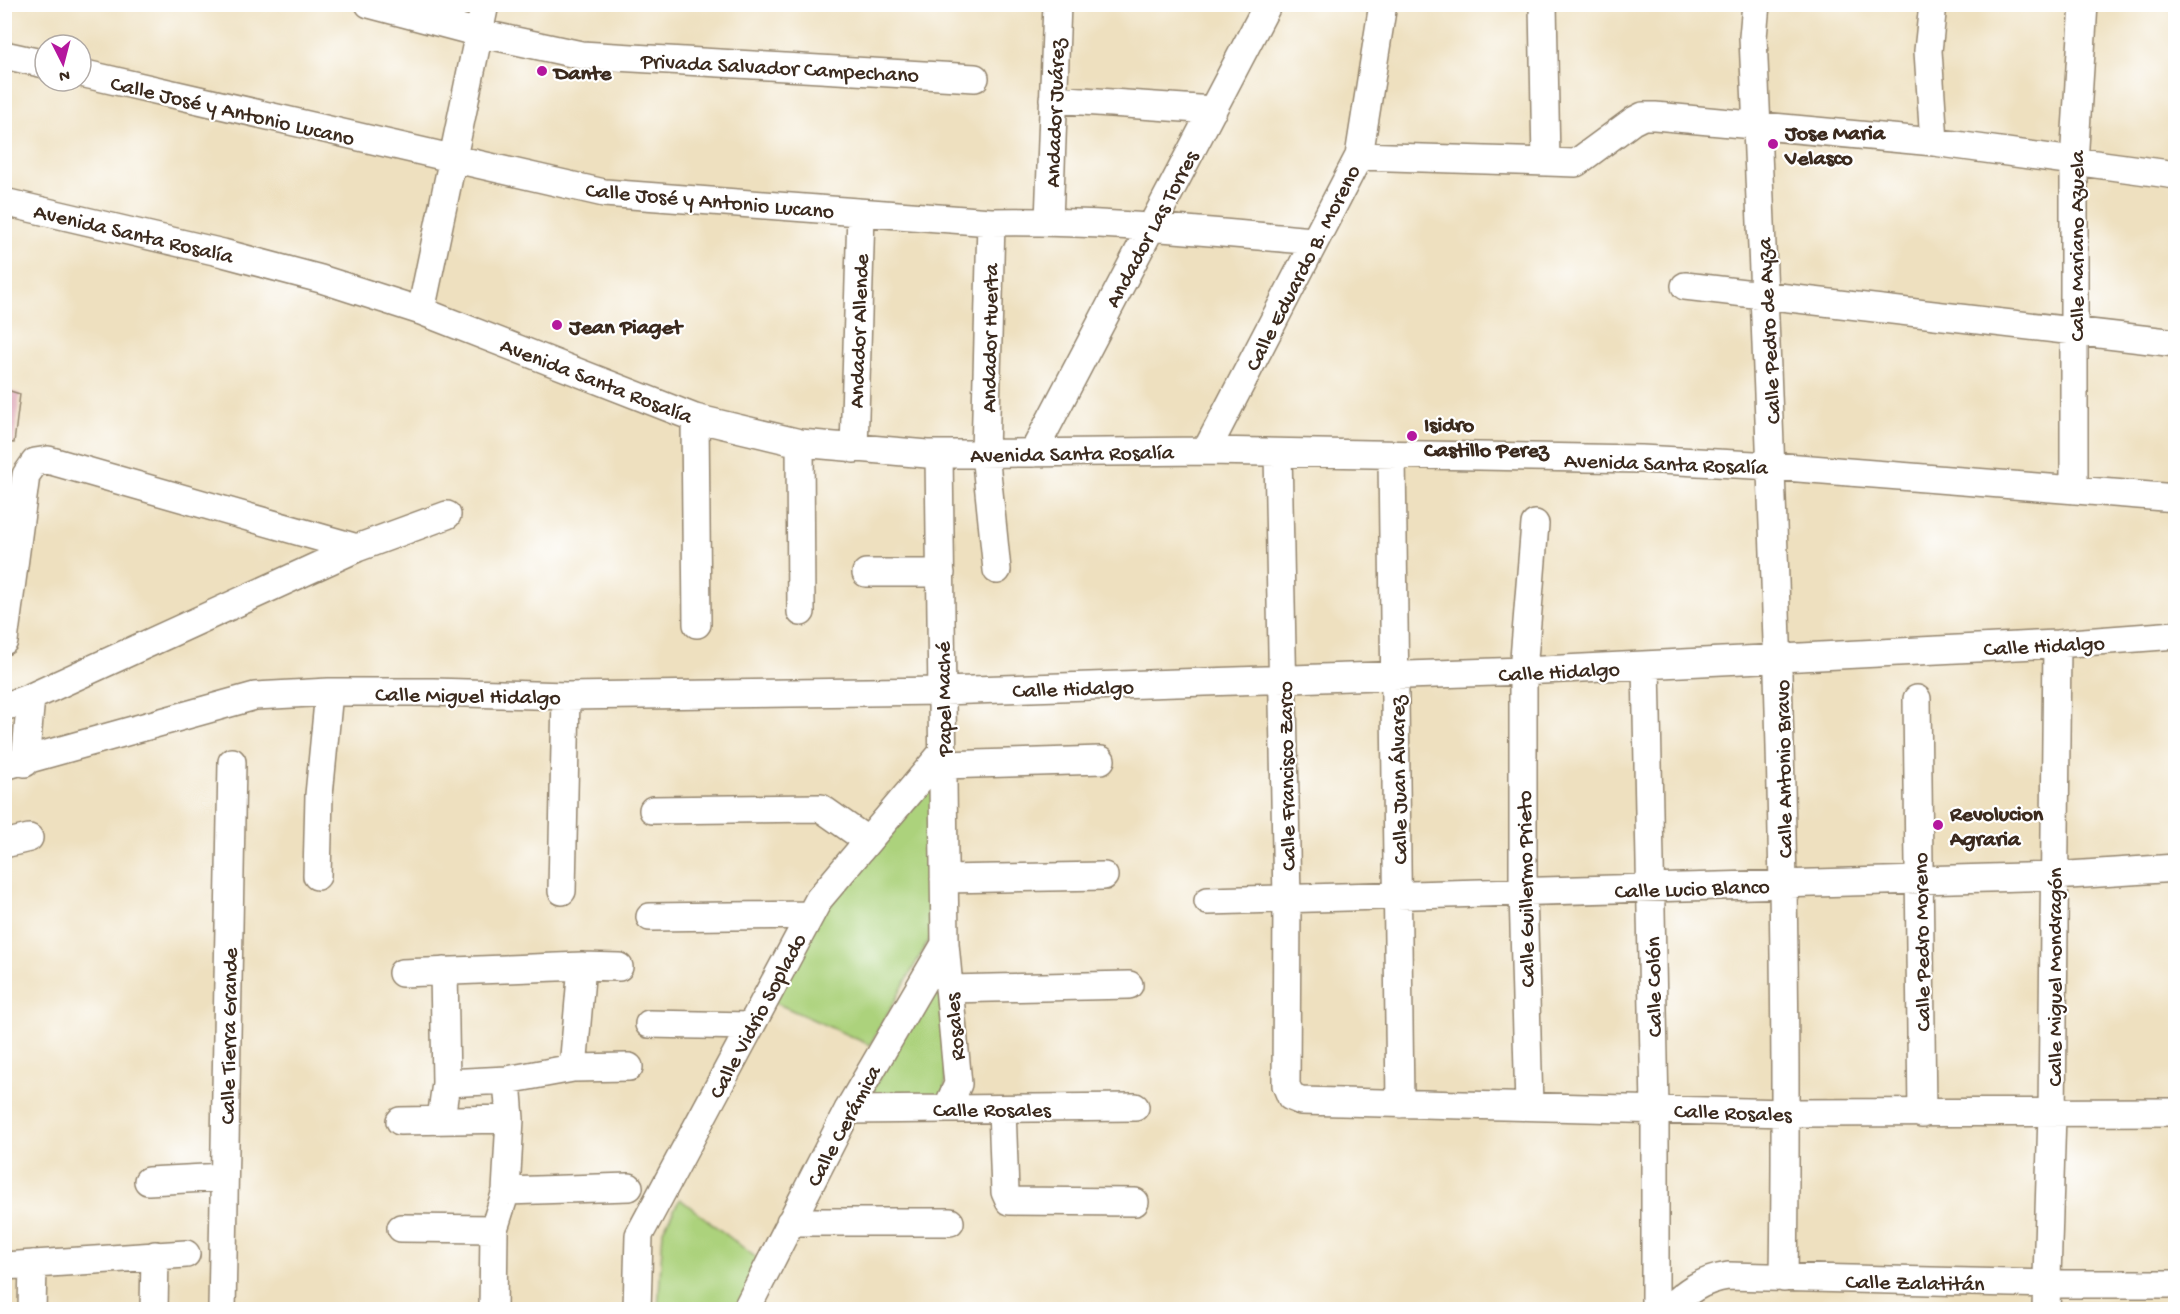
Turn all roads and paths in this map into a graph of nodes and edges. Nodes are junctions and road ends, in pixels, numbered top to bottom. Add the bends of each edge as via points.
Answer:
1 (369, 4) edge
2 (485, 4) edge
3 (1057, 4) edge
4 (1268, 4) edge
5 (1383, 4) edge
6 (1543, 4) edge
7 (1756, 4) edge
8 (1933, 4) edge
9 (2084, 4) edge
10 (479, 33) junction
11 (4, 55) edge
12 (33, 61) edge
13 (93, 76) edge
14 (975, 78) dead end
15 (1053, 99) junction
16 (1213, 110) junction
17 (1757, 124) junction
18 (1934, 142) junction
19 (1359, 156) junction
20 (452, 160) junction
21 (1546, 162) junction
22 (2074, 162) junction
23 (2175, 175) edge
24 (4, 202) edge
25 (861, 213) junction
26 (1049, 221) junction
27 (991, 222) junction
28 (1150, 227) junction
29 (1314, 241) junction
30 (1686, 286) dead end
31 (1765, 295) junction
32 (421, 311) junction
33 (2075, 332) junction
34 (2175, 343) edge
35 (695, 418) junction
36 (800, 443) junction
37 (854, 449) junction
38 (1206, 451) junction
39 (985, 453) junction
40 (1033, 453) junction
41 (1278, 453) junction
42 (939, 454) junction
43 (1392, 457) junction
44 (1773, 466) junction
45 (2074, 489) junction
46 (2175, 498) edge
47 (447, 515) dead end
48 (1534, 524) dead end
49 (357, 548) junction
50 (997, 570) dead end
51 (866, 573) dead end
52 (940, 573) junction
53 (801, 612) dead end
54 (697, 624) dead end
55 (2175, 635) edge
56 (4, 641) edge
57 (2056, 644) junction
58 (1779, 657) junction
59 (1646, 665) junction
60 (1523, 672) junction
61 (1395, 676) junction
62 (1283, 680) junction
63 (942, 691) junction
64 (329, 692) junction
65 (566, 696) junction
66 (31, 697) junction
67 (1917, 699) dead end
68 (4, 707) edge
69 (943, 759) junction
70 (1101, 760) dead end
71 (232, 762) dead end
72 (15, 764) edge
73 (653, 810) dead end
74 (868, 841) junction
75 (2175, 868) edge
76 (317, 876) dead end
77 (1104, 876) dead end
78 (2054, 876) junction
79 (944, 879) junction
80 (1919, 880) junction
81 (1784, 884) junction
82 (1650, 888) junction
83 (562, 891) dead end
84 (1523, 892) junction
85 (1399, 895) junction
86 (1287, 899) junction
87 (1208, 901) dead end
88 (810, 915) junction
89 (651, 917) dead end
90 (945, 944) junction
91 (582, 966) junction
92 (618, 967) dead end
93 (444, 971) junction
94 (402, 974) dead end
95 (1129, 985) dead end
96 (949, 989) junction
97 (649, 1024) dead end
98 (750, 1026) junction
99 (629, 1067) dead end
100 (573, 1068) junction
101 (507, 1080) junction
102 (446, 1083) junction
103 (1291, 1097) joint
104 (1400, 1104) junction
105 (1529, 1106) junction
106 (947, 1107) junction
107 (1136, 1107) dead end
108 (1002, 1108) junction
109 (1655, 1108) junction
110 (848, 1110) junction
111 (2175, 1112) edge
112 (1787, 1113) junction
113 (1922, 1114) junction
114 (2052, 1114) junction
115 (441, 1119) junction
116 (510, 1119) junction
117 (400, 1121) dead end
118 (224, 1177) junction
119 (148, 1181) dead end
120 (628, 1186) dead end
121 (506, 1191) junction
122 (1135, 1202) dead end
123 (790, 1222) junction
124 (950, 1222) dead end
125 (401, 1228) dead end
126 (494, 1229) junction
127 (186, 1254) dead end
128 (156, 1255) junction
129 (33, 1264) junction
130 (4, 1266) edge
131 (1784, 1278) junction
132 (2175, 1284) edge
133 (2047, 1297) edge
134 (32, 1310) edge
135 (154, 1310) edge
136 (222, 1310) edge
137 (493, 1310) edge
138 (637, 1310) edge
139 (746, 1310) edge
140 (1655, 1310) edge
141 (1666, 1310) edge

1 - 10 street, Privada Salvador Campechano
2 - 10 street
3 - 15 street, Andador Juárez
4 - 16 street, Andador Las Torres
5 - 19 street, Calle Eduardo B. Moreno
6 - 21 street
7 - 17 street, Calle Pedro de Ayza via 1753,37
8 - 18 street via 1928,51
9 - 22 street, Calle Mariano Azuela
10 - 14 street, Privada Salvador Campechano via 581,55
10 - 20 street
11 - 12 street
13 - 20 street, Calle José y Antonio Lucano
15 - 16 street
15 - 26 street, Andador Juárez
16 - 28 street, Andador Las Torres
17 - 18 street
17 - 21 street via 1643,116 1576,163
17 - 31 street, Calle Pedro de Ayza
18 - 22 street
19 - 21 street
19 - 29 street, Calle Eduardo B. Moreno
20 - 25 street, Calle José y Antonio Lucano via 604,193
20 - 32 street
22 - 23 street
22 - 33 street, Calle Mariano Azuela
24 - 32 street, Avenida Santa Rosalía via 223,253
25 - 27 street, Calle José y Antonio Lucano
25 - 37 street, Andador Allende
26 - 27 street, Calle José y Antonio Lucano
26 - 28 street, Calle José y Antonio Lucano
27 - 39 street, Andador Huerta
28 - 29 street, Calle José y Antonio Lucano
28 - 40 street, Andador Las Torres
29 - 38 street, Calle Eduardo B. Moreno
30 - 31 street
31 - 33 street
31 - 44 street, Calle Pedro de Ayza
32 - 35 street, Avenida Santa Rosalía
33 - 34 street
33 - 45 street, Calle Mariano Azuela
35 - 36 street, Avenida Santa Rosalía
35 - 54 street
36 - 37 street, Avenida Santa Rosalía
36 - 53 street
37 - 42 street, Avenida Santa Rosalía
38 - 40 street, Avenida Santa Rosalía
38 - 41 street, Avenida Santa Rosalía
39 - 40 street, Avenida Santa Rosalía
39 - 42 street, Avenida Santa Rosalía
39 - 50 street, Andador Huerta
41 - 43 street, Avenida Santa Rosalía
41 - 62 street, Calle Francisco Zarco
42 - 52 street, Papel Maché
43 - 44 street, Avenida Santa Rosalía via 1641,459
43 - 61 street, Calle Juan Álvarez
44 - 45 street, Avenida Santa Rosalía
44 - 58 street, Calle Pedro de Ayza
45 - 46 street, Avenida Santa Rosalía
47 - 49 street
48 - 60 street, Calle Guillermo Prieto
49 - 56 street via 48,460 35,462 26,475
49 - 66 street
51 - 52 street
52 - 63 street, Papel Maché
55 - 57 street, Calle Hidalgo
57 - 58 street, Calle Hidalgo
57 - 78 street, Calle Miguel Mondragón
58 - 59 street, Calle Hidalgo
58 - 81 street, Calle Antonio Bravo
59 - 60 street, Calle Hidalgo
59 - 82 street, Calle Colón
60 - 61 street, Calle Hidalgo
60 - 84 street, Calle Guillermo Prieto
61 - 62 street, Calle Hidalgo
61 - 85 street, Calle Juan Álvarez
62 - 63 street, Calle Hidalgo
62 - 86 street, Calle Francisco Zarco
63 - 65 street, Calle Miguel Hidalgo
63 - 69 street, Papel Maché
64 - 65 street, Calle Miguel Hidalgo
64 - 72 street, Calle Miguel Hidalgo via 255,696
64 - 76 street via 319,795
65 - 83 street
66 - 68 street
66 - 72 street
67 - 80 street, Calle Pedro Moreno
69 - 70 street
69 - 74 street, Calle Vidrio Soplado
69 - 79 street, Papel Maché
71 - 118 street, Calle Tierra Grande
73 - 74 street via 821,808
74 - 88 street, Calle Vidrio Soplado via 819,898
75 - 78 street, Calle Lucio Blanco
77 - 79 street
78 - 80 street, Calle Lucio Blanco
78 - 114 street, Calle Miguel Mondragón
79 - 90 street, Papel Maché
80 - 81 street, Calle Lucio Blanco
80 - 113 street, Calle Pedro Moreno
81 - 82 street, Calle Lucio Blanco
81 - 112 street, Calle Antonio Bravo
82 - 84 street, Calle Lucio Blanco
82 - 109 street, Calle Colón
84 - 85 street, Calle Lucio Blanco
84 - 105 street, Calle Guillermo Prieto
85 - 86 street, Calle Lucio Blanco
85 - 104 street, Calle Juan Álvarez
86 - 87 street, Calle Lucio Blanco
86 - 103 street, Calle Francisco Zarco via 1286,1085
88 - 89 street
88 - 98 street, Calle Vidrio Soplado
90 - 96 street, Rosales
90 - 110 street, Calle Cerámica
91 - 92 street
91 - 93 street
91 - 100 street
93 - 94 street
93 - 102 street
95 - 96 street
96 - 106 street, Rosales via 958,1084
97 - 98 street
98 - 138 street, Calle Vidrio Soplado via 639,1235
99 - 100 street
100 - 101 street
101 - 102 street
101 - 116 street
102 - 115 street
103 - 104 street, Calle Rosales via 1301,1101
104 - 105 street, Calle Rosales
105 - 109 street, Calle Rosales
106 - 108 street, Calle Rosales
106 - 110 street, Calle Rosales
107 - 108 street, Calle Rosales
108 - 122 street via 1005,1192 1009,1201
109 - 112 street, Calle Rosales
109 - 140 street, Calle Colón
110 - 123 street, Calle Cerámica
111 - 114 street, Calle Rosales
112 - 113 street, Calle Rosales
112 - 131 street, Calle Antonio Bravo
113 - 114 street, Calle Rosales
114 - 133 street, Calle Miguel Mondragón
115 - 116 street
115 - 117 street
116 - 121 street
118 - 119 street
118 - 136 street, Calle Tierra Grande
120 - 121 street
121 - 126 street
123 - 124 street
123 - 139 street, Calle Cerámica
125 - 126 street
126 - 137 street
127 - 128 street
128 - 129 street
128 - 135 street
129 - 130 street
129 - 134 street
131 - 133 street, Calle Zalatitán
131 - 141 street, Calle Zalatitán via 1711,1278 1694,1286
132 - 133 street, Calle Zalatitán

